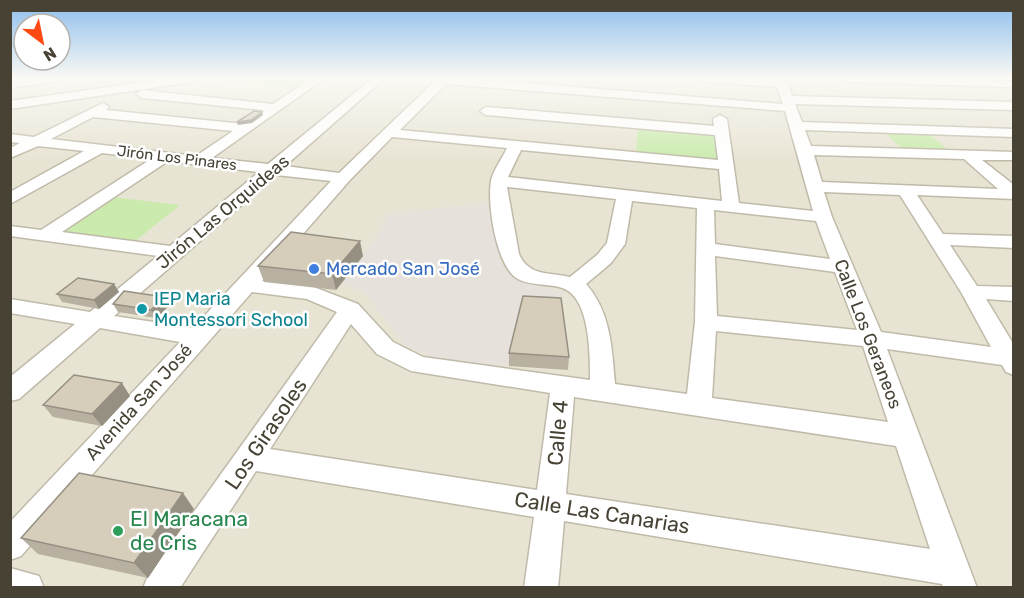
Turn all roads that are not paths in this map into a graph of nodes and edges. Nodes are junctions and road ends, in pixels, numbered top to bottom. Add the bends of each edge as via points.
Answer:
1 (37, 106) edge
2 (106, 106) edge
3 (256, 106) edge
4 (279, 106) edge
5 (348, 106) edge
6 (417, 106) edge
7 (490, 106) edge
8 (719, 106) edge
9 (789, 106) edge
10 (831, 106) edge
11 (276, 108) junction
12 (92, 113) junction
13 (10, 118) edge
14 (476, 126) junction
15 (246, 128) junction
16 (720, 131) junction
17 (391, 132) junction
18 (1014, 134) edge
19 (10, 138) edge
20 (37, 141) junction
21 (516, 145) junction
22 (99, 148) junction
23 (805, 150) junction
24 (10, 154) edge
25 (968, 155) junction
26 (165, 156) junction
27 (1014, 156) edge
28 (198, 161) junction
29 (725, 165) junction
30 (273, 170) junction
31 (343, 178) junction
32 (499, 181) junction
33 (815, 187) junction
34 (906, 191) junction
35 (1014, 194) edge
36 (625, 195) junction
37 (10, 199) edge
38 (705, 204) junction
39 (730, 207) junction
40 (823, 217) junction
41 (10, 231) edge
42 (45, 236) junction
43 (937, 238) junction
44 (1014, 242) edge
45 (707, 249) junction
46 (175, 252) junction
47 (843, 267) junction
48 (574, 284) junction
49 (244, 285) junction
50 (971, 292) junction
51 (1014, 294) edge
52 (10, 306) edge
53 (350, 309) junction
54 (96, 320) junction
55 (706, 322) junction
56 (197, 337) junction
57 (872, 339) junction
58 (1011, 362) edge
59 (562, 386) junction
60 (10, 392) edge
61 (603, 392) junction
62 (699, 406) junction
63 (906, 436) junction
64 (250, 458) junction
65 (551, 505) junction
66 (10, 545) edge
67 (957, 578) edge
68 (10, 585) edge
69 (27, 588) edge
70 (160, 588) edge
71 (541, 588) edge

1 - 13 street
2 - 12 street
3 - 11 street
4 - 11 street
5 - 30 street, Jirón Las Orquideas
6 - 17 street, Avenida San José
7 - 14 street
8 - 16 street
9 - 23 street, Calle Los Geraneos
10 - 18 street
11 - 15 street
12 - 15 street
12 - 20 street
14 - 16 street
14 - 17 street
14 - 21 street
15 - 28 street
16 - 29 street
17 - 31 street, Avenida San José
19 - 20 street, Jirón Los Pinares
20 - 22 street, Jirón Los Pinares
20 - 24 street
21 - 29 street
21 - 32 street
22 - 26 street, Jirón Los Pinares
22 - 37 street
23 - 25 street
23 - 33 street, Calle Los Geraneos
25 - 27 street
25 - 35 street
26 - 28 street, Jirón Los Pinares
26 - 42 street
28 - 30 street, Jirón Los Pinares
29 - 39 street
30 - 31 street, Jirón Los Pinares
30 - 46 street, Jirón Las Orquideas
31 - 49 street, Avenida San José
32 - 36 street
32 - 48 street via 511,260 528,276
33 - 34 street
33 - 40 street, Calle Los Geraneos
34 - 35 street
34 - 43 street
36 - 38 street
36 - 48 street via 616,244
38 - 39 street
38 - 45 street
39 - 40 street
40 - 47 street, Calle Los Geraneos
41 - 42 street
42 - 46 street
43 - 44 street
43 - 50 street
45 - 47 street
45 - 55 street
46 - 54 street, Jirón Las Orquideas
47 - 57 street, Calle Los Geraneos
48 - 61 street via 594,316 600,338
49 - 53 street via 311,293
49 - 56 street, Avenida San José
50 - 51 street
50 - 58 street
52 - 54 street
53 - 59 street via 385,348 419,365
53 - 64 street, Los Girasoles
54 - 56 street
54 - 60 street, Jirón Las Orquideas
55 - 57 street
55 - 62 street
56 - 66 street, Avenida San José
57 - 58 street
57 - 63 street, Calle Los Geraneos
59 - 61 street
59 - 65 street, Calle 4
61 - 62 street
62 - 63 street
63 - 67 street, Calle Los Geraneos
64 - 65 street, Calle Las Canarias
64 - 70 street, Los Girasoles
65 - 67 street, Calle Las Canarias
65 - 71 street, Calle 4
68 - 69 street

